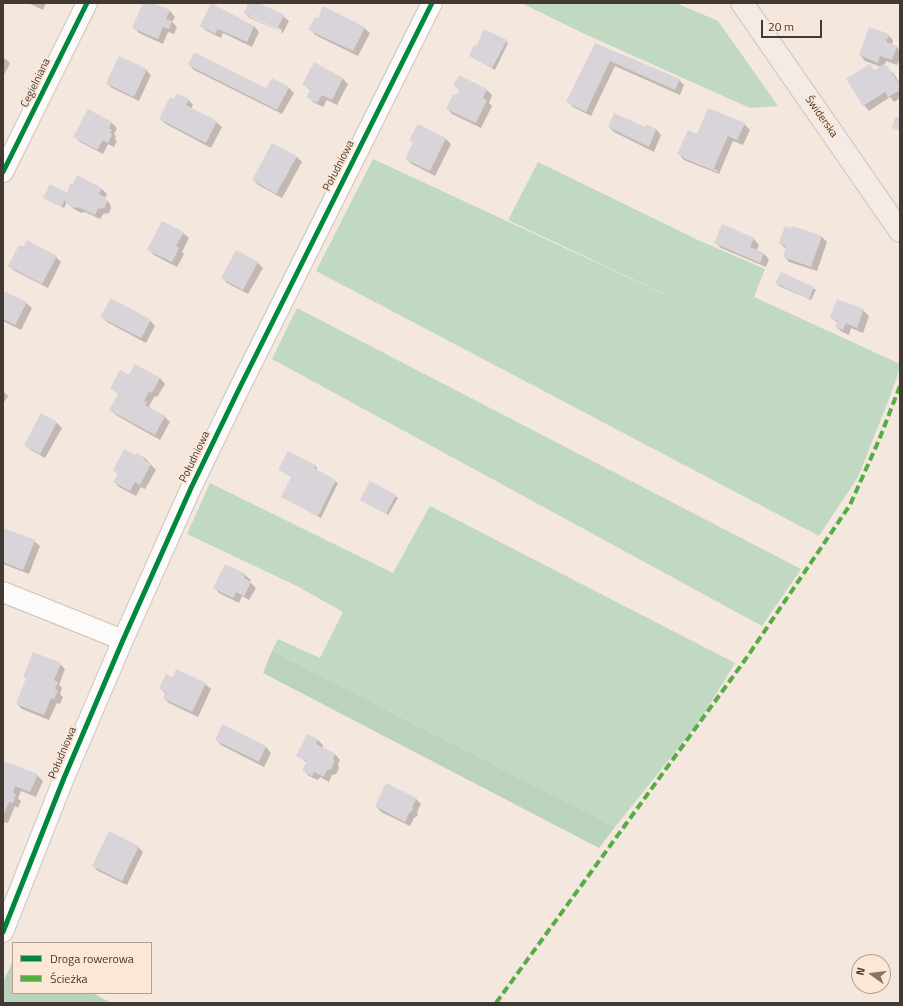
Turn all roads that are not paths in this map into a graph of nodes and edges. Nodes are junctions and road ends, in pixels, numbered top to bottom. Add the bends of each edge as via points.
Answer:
1 (87, 3) edge
2 (432, 3) edge
3 (742, 3) edge
4 (3, 172) edge
5 (900, 231) edge
6 (3, 592) edge
7 (123, 640) junction
8 (3, 932) edge

1 - 4 street, Cegielniana
2 - 7 street, Południowa via 239,389 191,488
3 - 5 main road, Świderska
6 - 7 street
7 - 8 street, Południowa via 64,778

